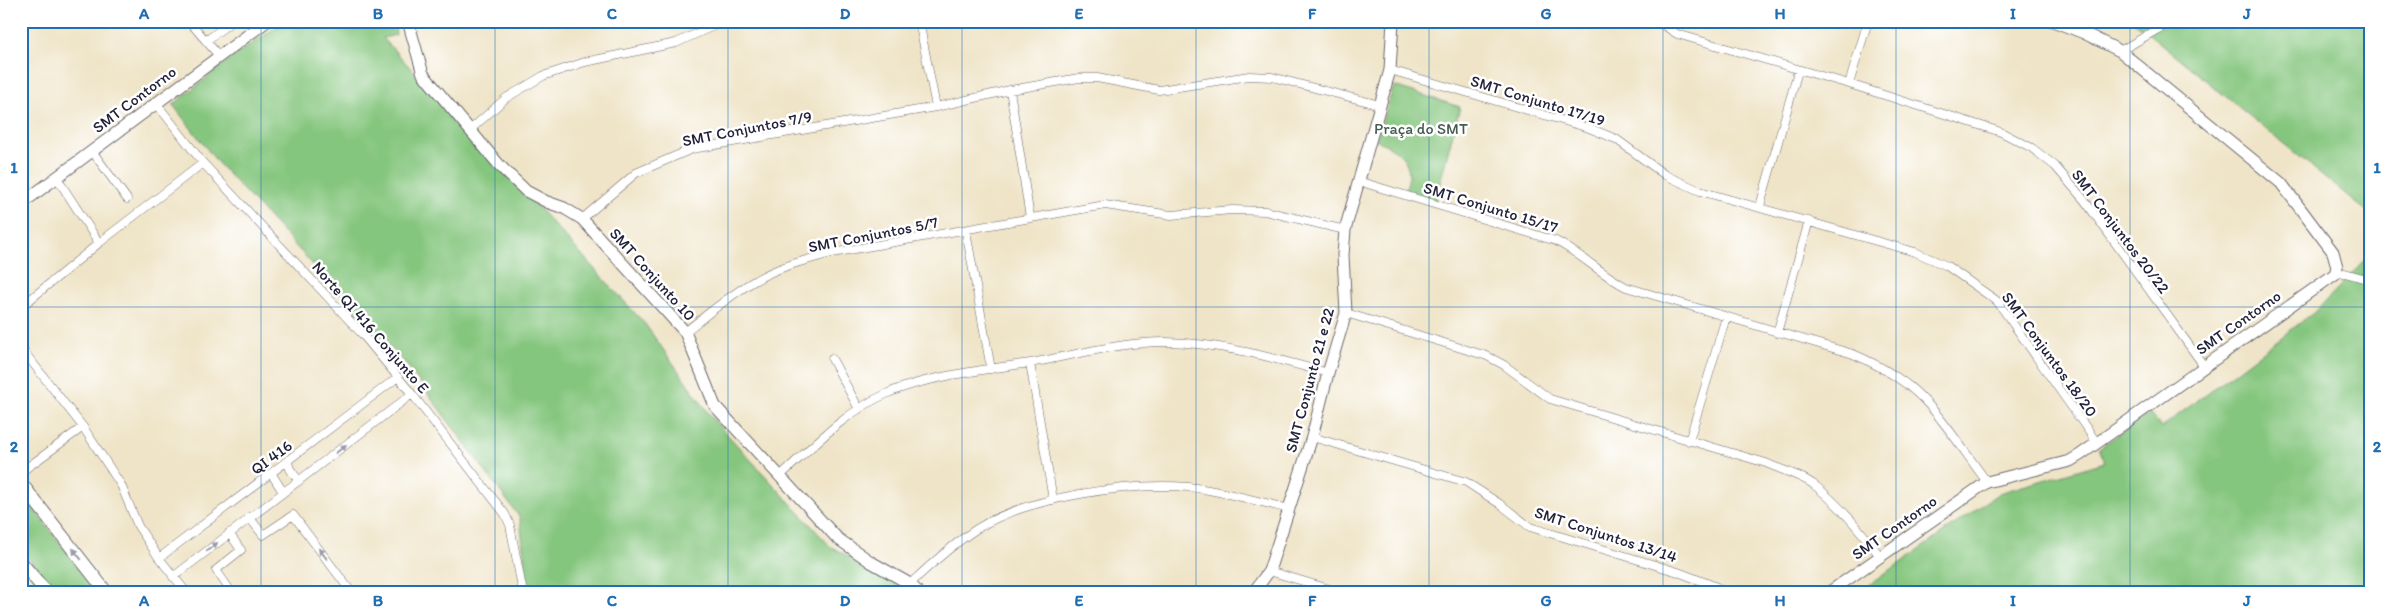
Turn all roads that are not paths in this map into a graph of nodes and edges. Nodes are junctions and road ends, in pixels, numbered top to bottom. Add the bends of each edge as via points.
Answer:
1 (189, 21) edge
2 (232, 21) edge
3 (267, 21) edge
4 (408, 21) edge
5 (724, 21) edge
6 (919, 21) edge
7 (1393, 21) edge
8 (1657, 21) edge
9 (1868, 21) edge
10 (2054, 21) edge
11 (2172, 21) edge
12 (206, 41) junction
13 (2120, 51) junction
14 (219, 56) junction
15 (1390, 70) junction
16 (1798, 71) junction
17 (1849, 84) junction
18 (1010, 90) junction
19 (156, 102) junction
20 (1380, 105) junction
21 (936, 107) junction
22 (470, 130) junction
23 (92, 151) junction
24 (202, 163) junction
25 (57, 178) junction
26 (1358, 181) junction
27 (127, 199) dead end
28 (21, 204) edge
29 (1760, 206) junction
30 (582, 218) junction
31 (1030, 218) junction
32 (1810, 221) junction
33 (1345, 230) junction
34 (966, 231) junction
35 (99, 243) junction
36 (2335, 274) junction
37 (2370, 280) edge
38 (21, 307) edge
39 (1346, 313) junction
40 (1726, 318) junction
41 (685, 332) junction
42 (1777, 333) junction
43 (21, 348) edge
44 (832, 359) dead end
45 (1030, 363) junction
46 (2204, 366) junction
47 (991, 369) junction
48 (1328, 373) junction
49 (398, 377) junction
50 (412, 394) junction
51 (859, 409) junction
52 (83, 427) junction
53 (1312, 438) junction
54 (1690, 441) junction
55 (2097, 443) junction
56 (288, 462) junction
57 (21, 472) edge
58 (272, 474) junction
59 (780, 478) junction
60 (299, 481) junction
61 (1986, 482) junction
62 (21, 483) edge
63 (283, 492) junction
64 (1053, 500) junction
65 (1290, 509) junction
66 (249, 517) junction
67 (229, 533) junction
68 (1880, 556) junction
69 (159, 558) junction
70 (21, 562) edge
71 (1269, 571) junction
72 (173, 577) junction
73 (910, 584) junction
74 (47, 593) edge
75 (107, 593) edge
76 (187, 593) edge
77 (232, 593) edge
78 (352, 593) edge
79 (523, 593) edge
80 (919, 593) edge
81 (1252, 593) edge
82 (1343, 593) edge
83 (1725, 593) edge
84 (1828, 593) edge

1 - 12 street
2 - 12 street
3 - 14 street, SMT Contorno
4 - 22 street, SMT Conjunto 10 via 423,74
5 - 22 street via 676,43 585,62 543,76 506,98
6 - 21 street
7 - 15 street, SMT Conjunto 21 e 22
8 - 16 street, SMT Conjuntos 20/22 via 1677,34
9 - 17 street
10 - 13 street
11 - 13 street
12 - 14 street
13 - 36 street via 2280,183 2334,252
14 - 19 street, SMT Contorno
15 - 20 street, SMT Conjunto 21 e 22
15 - 29 street, SMT Conjunto 17/19 via 1589,128 1616,139 1681,183
16 - 17 street, SMT Conjuntos 20/22
16 - 29 street
17 - 46 street, SMT Conjuntos 20/22 via 2001,132 2032,148 2055,166 2085,201
18 - 20 street, SMT Conjuntos 7/9 via 1078,78 1098,78 1159,90 1249,76 1272,78
18 - 21 street, SMT Conjuntos 7/9
18 - 31 street
19 - 23 street, SMT Contorno
19 - 24 street, Norte QI 416 Conjunto E
20 - 26 street, SMT Conjunto 21 e 22
21 - 30 street, SMT Conjuntos 7/9 via 692,149 636,173
22 - 30 street, SMT Conjunto 10 via 526,191
23 - 25 street, SMT Contorno
23 - 27 street
24 - 35 street
24 - 49 street, Norte QI 416 Conjunto E via 356,327
25 - 28 street, SMT Contorno
25 - 35 street
26 - 33 street, SMT Conjunto 21 e 22
26 - 40 street, SMT Conjunto 15/17 via 1556,241 1626,287
29 - 32 street, SMT Conjunto 17/19
30 - 41 street, SMT Conjunto 10
31 - 33 street, SMT Conjuntos 5/7 via 1105,206 1171,215 1248,210
31 - 34 street, SMT Conjuntos 5/7
32 - 42 street
32 - 55 street, SMT Conjuntos 18/20 via 1932,258 1997,300
33 - 39 street, SMT Conjunto 21 e 22
34 - 41 street, SMT Conjuntos 5/7 via 832,253 790,266 758,279
34 - 47 street
35 - 38 street
36 - 37 street via 2346,273
36 - 46 street, SMT Contorno
39 - 48 street, SMT Conjunto 21 e 22
39 - 54 street via 1487,356 1550,399
40 - 42 street, SMT Conjunto 15/17
40 - 54 street
41 - 59 street, SMT Conjunto 10 via 715,406
42 - 61 street, SMT Conjunto 15/17 via 1853,354 1902,381 1924,400
43 - 52 street
44 - 51 street
45 - 47 street
45 - 48 street via 1126,345 1164,342 1252,352
45 - 64 street
46 - 55 street, SMT Contorno
47 - 51 street via 887,393
48 - 53 street, SMT Conjunto 21 e 22
49 - 50 street, Norte QI 416 Conjunto E
49 - 56 street, QI 416
60 -> 50 street
50 - 79 street, Norte QI 416 Conjunto E via 505,514
51 - 59 street via 820,439
52 - 57 street
52 - 69 street via 121,485 138,526
53 - 65 street, SMT Conjunto 21 e 22
53 - 83 street, SMT Conjuntos 13/14 via 1466,482 1530,527 1678,572
54 - 68 street via 1766,463 1812,483 1858,528
55 - 61 street, SMT Contorno via 2070,461
56 - 58 street, QI 416
56 - 60 street
58 - 63 street
58 - 69 street, QI 416
59 - 73 street, SMT Conjunto 10 via 838,538
60 - 63 street
61 - 68 street, SMT Contorno
75 -> 62 main road
63 - 66 street
64 - 65 street via 1114,490 1187,487 1229,493
64 - 73 street via 1004,514 978,528 940,556
65 - 71 street, SMT Conjunto 21 e 22
66 - 67 street
78 -> 66 street via 293,516 263,535
72 -> 67 street
67 - 77 street via 241,550 216,570
68 - 84 street, SMT Contorno
69 - 72 street
70 - 74 main road
71 - 81 street, SMT Conjunto 21 e 22
71 - 82 street
72 - 76 street
73 - 80 street, SMT Conjunto 10

